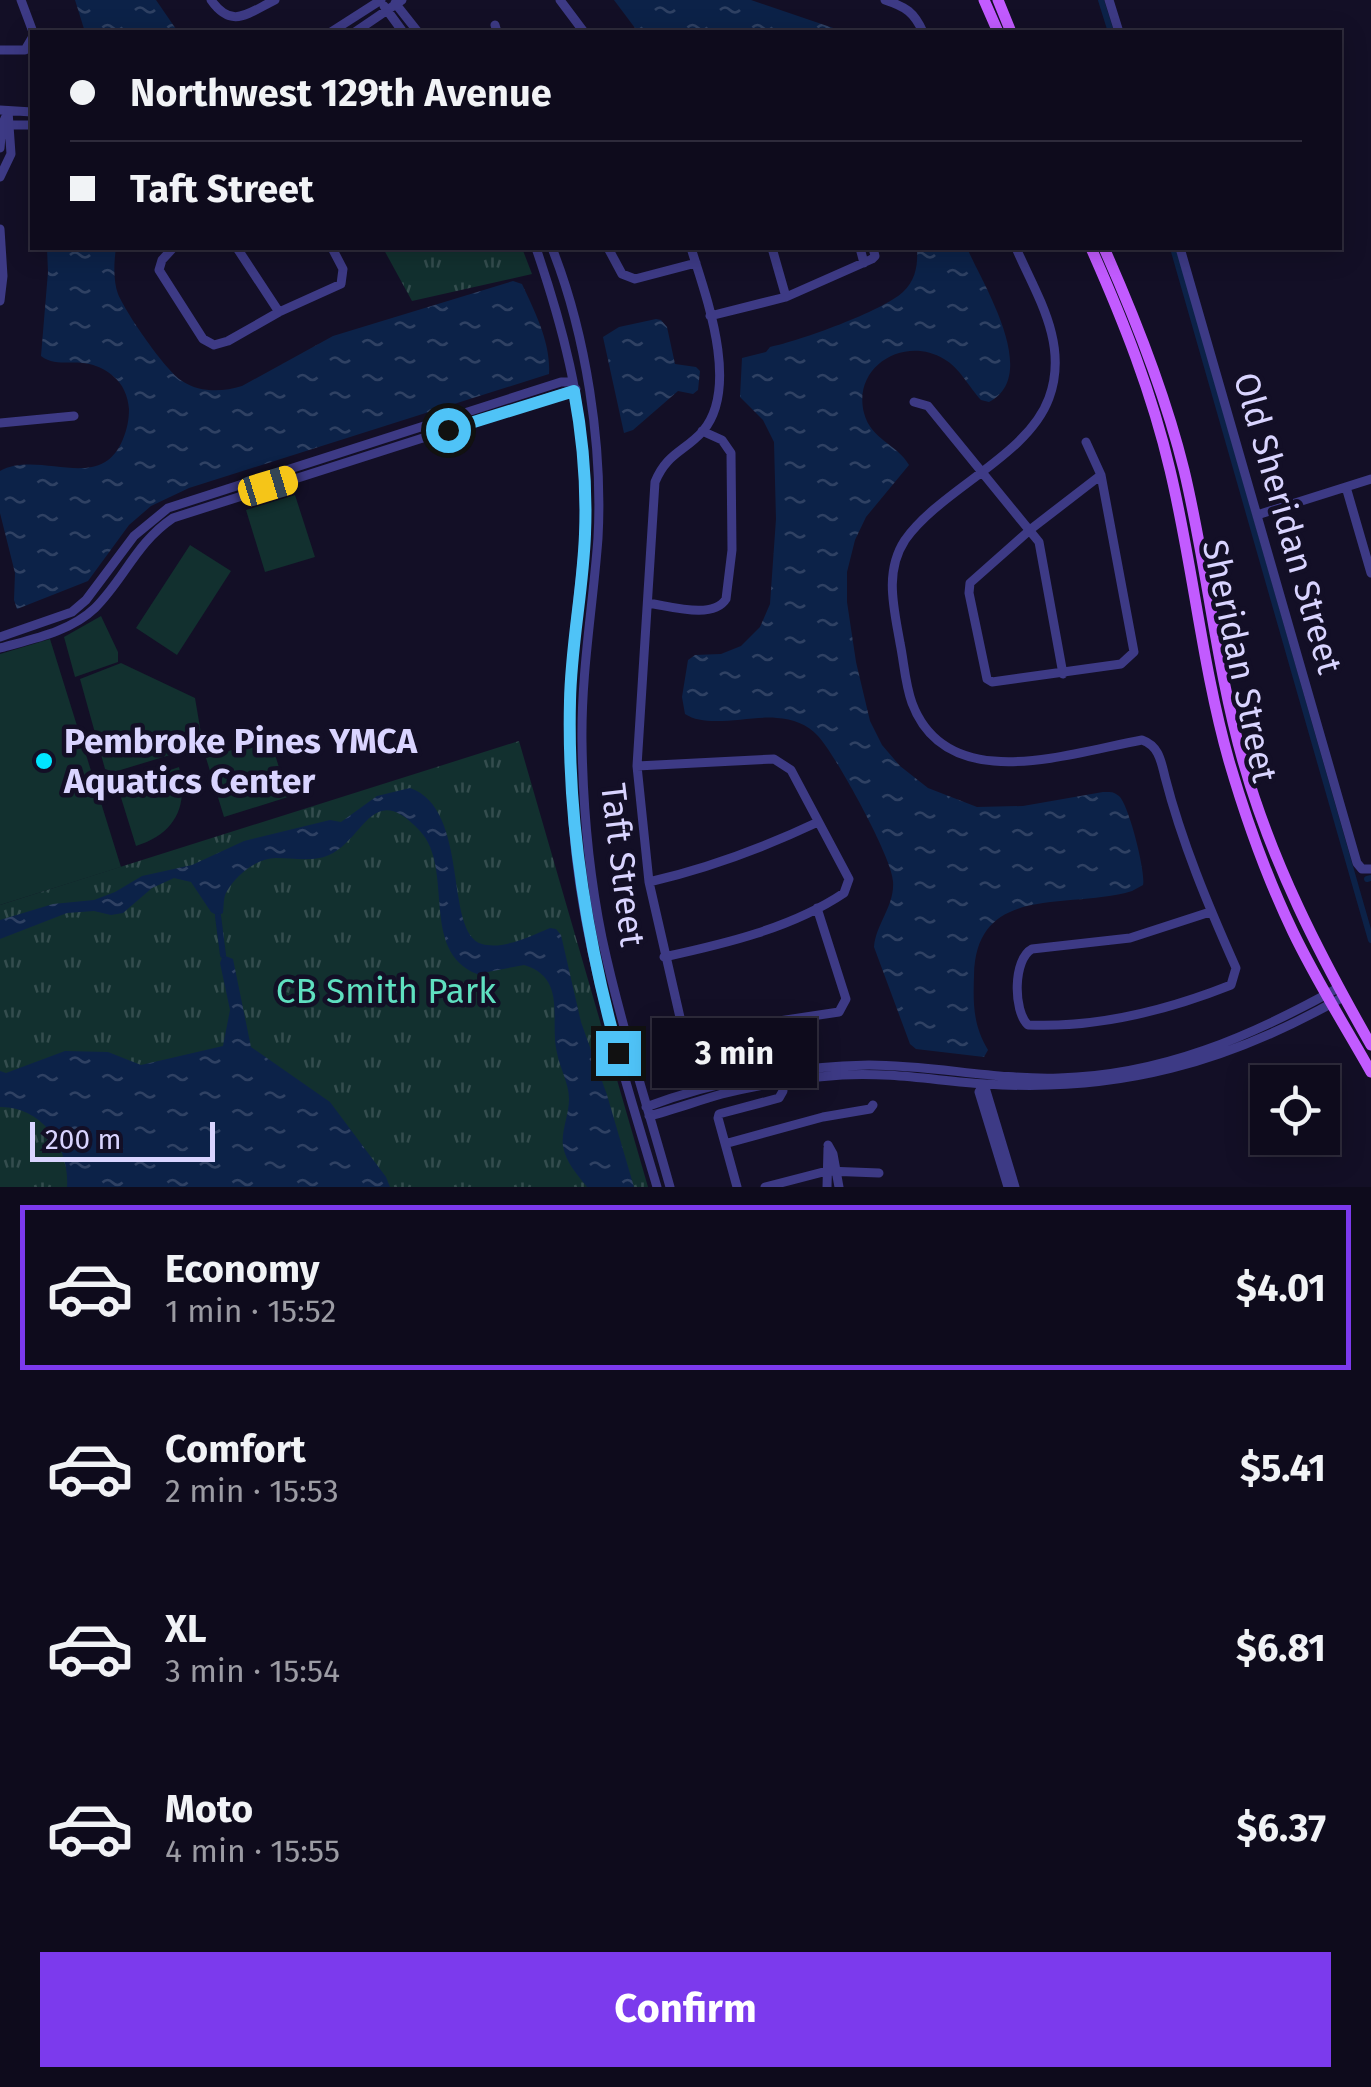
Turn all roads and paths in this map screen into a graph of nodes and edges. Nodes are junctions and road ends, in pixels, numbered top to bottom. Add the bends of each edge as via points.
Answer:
1 (20, 0) edge
2 (211, 0) edge
3 (275, 0) edge
4 (380, 0) edge
5 (560, 0) edge
6 (885, 0) edge
7 (984, 0) edge
8 (998, 0) edge
9 (1110, 0) edge
10 (395, 4) edge
11 (335, 30) edge
12 (358, 30) edge
13 (402, 30) edge
14 (416, 30) edge
15 (582, 30) edge
16 (922, 30) edge
17 (997, 30) edge
18 (1010, 30) edge
19 (1118, 30) edge
20 (30, 32) edge
21 (30, 42) edge
22 (0, 50) edge
23 (4, 111) edge
24 (30, 112) edge
25 (4, 125) edge
26 (30, 125) edge
27 (0, 148) edge
28 (0, 176) edge
29 (0, 229) edge
30 (172, 250) edge
31 (238, 250) edge
32 (333, 250) edge
33 (537, 250) edge
34 (553, 250) edge
35 (609, 250) edge
36 (692, 250) edge
37 (773, 250) edge
38 (861, 250) edge
39 (874, 250) edge
40 (1017, 250) edge
41 (1093, 250) edge
42 (1105, 250) edge
43 (1181, 250) edge
44 (696, 263) junction
45 (864, 263) junction
46 (564, 279) junction
47 (548, 284) junction
48 (786, 297) junction
49 (0, 302) edge
50 (278, 312) junction
51 (710, 316) junction
52 (586, 382) junction
53 (573, 386) junction
54 (914, 402) dead end
55 (74, 416) dead end
56 (0, 423) edge
57 (702, 431) junction
58 (1086, 442) dead end
59 (293, 467) junction
60 (982, 471) junction
61 (304, 475) junction
62 (1101, 475) junction
63 (1371, 479) edge
64 (1346, 487) junction
65 (1257, 515) junction
66 (1031, 530) junction
67 (1371, 574) edge
68 (582, 577) junction
69 (594, 578) junction
70 (648, 603) junction
71 (0, 636) edge
72 (0, 648) edge
73 (1063, 674) junction
74 (637, 766) junction
75 (818, 822) junction
76 (1367, 869) edge
77 (649, 882) junction
78 (816, 908) junction
79 (1210, 912) junction
80 (664, 958) junction
81 (1335, 996) junction
82 (1371, 1046) edge
83 (1371, 1072) edge
84 (781, 1078) junction
85 (984, 1084) junction
86 (873, 1105) dead end
87 (648, 1111) junction
88 (636, 1115) junction
89 (728, 1144) dead end
90 (832, 1172) junction
91 (880, 1173) dead end
92 (657, 1187) edge
93 (670, 1187) edge
94 (737, 1187) edge
95 (764, 1187) edge
96 (827, 1187) edge
97 (839, 1187) edge
98 (1011, 1187) edge

1 - 20 street
2 - 3 street via 229,18
4 - 10 street
4 - 11 street
5 - 15 street
6 - 16 street via 907,8
7 - 17 main road
8 - 18 main road
9 - 19 street
10 - 12 street
10 - 13 street
10 - 14 street
21 - 22 street via 26,50
23 - 24 street
23 - 25 street
25 - 26 street
25 - 27 street
25 - 28 street via 11,154
29 - 49 street
30 - 50 street via 158,270 203,339 214,345 228,341
31 - 50 street
32 - 50 street via 344,278
33 - 47 street, Taft Street
34 - 46 street, Taft Street
35 - 44 street via 627,278
36 - 44 street
37 - 48 street
38 - 45 street
39 - 45 street
40 - 60 street via 1051,328 1057,370 1034,426
41 - 81 main road, Sheridan Street via 1159,424 1230,762 1293,933
42 - 81 main road, Sheridan Street via 1171,419 1244,763 1277,863
43 - 65 street, Old Sheridan Street
44 - 51 street
45 - 48 street
46 - 47 street
46 - 52 street, Taft Street
47 - 53 street, Taft Street
48 - 51 street
51 - 57 street via 719,398
52 - 53 street
52 - 69 street, Taft Street via 598,486
53 - 59 street via 561,382
53 - 61 street
53 - 68 street, Taft Street via 586,486
54 - 60 street via 928,406
55 - 56 street
57 - 70 street via 666,460 656,482
57 - 70 street via 731,453 726,599 709,610
58 - 62 street
59 - 61 street
59 - 71 street via 168,508 134,536 72,612
60 - 66 street
60 - 79 street via 927,515 898,553 891,590 911,701 922,724 950,749 990,763 1151,743
61 - 72 street via 173,518 143,542 79,620
62 - 66 street
62 - 73 street via 1134,645 1121,664
63 - 64 street
64 - 65 street
64 - 67 street
65 - 76 street, Old Sheridan Street via 1357,864
66 - 73 street via 1039,542
66 - 73 street via 970,583 987,679
68 - 69 street
68 - 88 street, Taft Street via 571,681 572,807 588,935
69 - 87 street, Taft Street via 582,740 590,863 613,986
70 - 74 street
74 - 75 street via 774,759 790,770
74 - 77 street
75 - 77 street via 760,849
75 - 78 street via 848,886
77 - 80 street
78 - 80 street via 748,936
78 - 80 street via 845,992 839,1012 689,1035
79 - 79 street via 1130,938 1024,953 1022,1020 1043,1025 1141,1014 1231,985 1236,968
81 - 82 main road, Sheridan Street
81 - 83 main road, Sheridan Street
81 - 84 street via 1228,1043 1098,1074 1024,1078 868,1065
81 - 85 street via 1253,1044 1195,1065 1065,1086
84 - 85 street via 874,1074
84 - 87 street
84 - 94 street via 779,1098 719,1114
85 - 98 street
86 - 89 street
87 - 88 street
87 - 93 street, Taft Street
88 - 92 street, Taft Street
90 - 91 street
90 - 95 street
90 - 96 street
90 - 97 street

